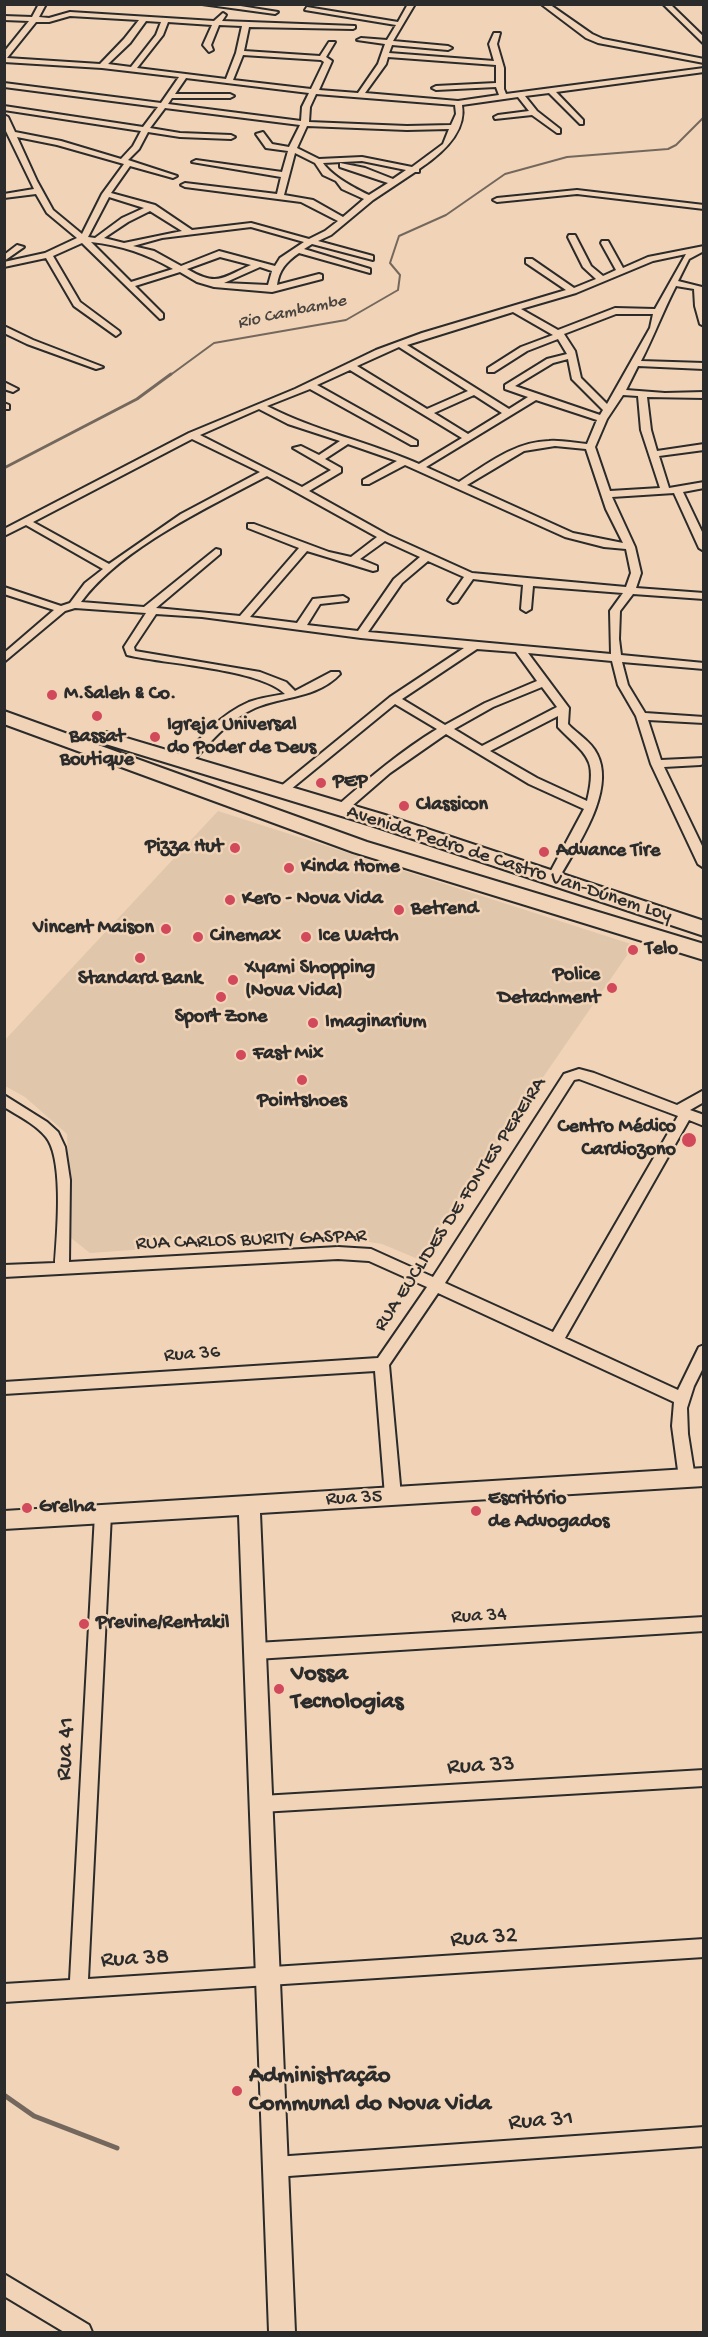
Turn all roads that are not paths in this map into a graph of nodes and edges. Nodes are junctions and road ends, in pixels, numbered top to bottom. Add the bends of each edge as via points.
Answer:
1 (43, 4) edge
2 (206, 4) edge
3 (412, 4) edge
4 (472, 4) edge
5 (481, 4) edge
6 (544, 4) edge
7 (666, 4) edge
8 (147, 6) dead end
9 (231, 6) edge
10 (309, 7) edge
11 (275, 12) dead end
12 (4, 18) edge
13 (142, 18) junction
14 (166, 19) junction
15 (34, 20) junction
16 (217, 22) junction
17 (400, 24) junction
18 (246, 25) junction
19 (296, 27) junction
20 (353, 27) dead end
21 (497, 35) dead end
22 (361, 40) dead end
23 (389, 42) junction
24 (704, 42) edge
25 (332, 44) dead end
26 (448, 48) dead end
27 (209, 51) dead end
28 (240, 53) junction
29 (387, 56) junction
30 (322, 58) junction
31 (4, 59) edge
32 (704, 61) edge
33 (497, 63) junction
34 (102, 66) junction
35 (133, 69) junction
36 (704, 70) edge
37 (184, 76) junction
38 (218, 80) junction
39 (229, 81) junction
40 (4, 85) edge
41 (499, 85) junction
42 (436, 88) dead end
43 (315, 92) junction
44 (552, 92) junction
45 (169, 96) junction
46 (207, 96) junction
47 (230, 96) dead end
48 (359, 96) junction
49 (521, 96) junction
50 (504, 98) junction
51 (458, 103) junction
52 (162, 105) junction
53 (4, 108) edge
54 (534, 114) junction
55 (4, 117) edge
56 (498, 117) dead end
57 (305, 122) junction
58 (580, 122) dead end
59 (147, 127) junction
60 (453, 127) junction
61 (196, 129) dead end
62 (557, 131) dead end
63 (13, 134) junction
64 (260, 134) dead end
65 (231, 137) dead end
66 (292, 150) junction
67 (318, 161) junction
68 (196, 162) dead end
69 (128, 164) junction
70 (343, 165) dead end
71 (416, 170) junction
72 (228, 174) junction
73 (285, 175) junction
74 (173, 176) dead end
75 (395, 183) junction
76 (184, 185) dead end
77 (39, 190) junction
78 (219, 191) junction
79 (106, 194) junction
80 (4, 195) edge
81 (280, 197) junction
82 (370, 198) junction
83 (497, 200) dead end
84 (152, 207) junction
85 (704, 207) edge
86 (343, 220) junction
87 (191, 233) junction
88 (572, 237) dead end
89 (83, 239) junction
90 (98, 239) junction
91 (311, 241) junction
92 (605, 243) dead end
93 (124, 246) junction
94 (20, 247) dead end
95 (700, 249) edge
96 (297, 250) junction
97 (48, 255) junction
98 (370, 258) dead end
99 (4, 259) edge
100 (529, 261) dead end
101 (4, 265) edge
102 (258, 265) junction
103 (179, 269) junction
104 (276, 269) junction
105 (367, 271) dead end
106 (621, 272) junction
107 (318, 277) dead end
108 (603, 280) junction
109 (673, 283) junction
110 (214, 284) junction
111 (128, 285) junction
112 (272, 289) junction
113 (573, 291) junction
114 (515, 309) junction
115 (658, 312) junction
116 (160, 316) dead end
117 (704, 324) edge
118 (4, 329) edge
119 (116, 333) dead end
120 (558, 334) junction
121 (400, 344) junction
122 (572, 355) junction
123 (636, 363) junction
124 (350, 366) junction
125 (704, 366) edge
126 (99, 367) dead end
127 (491, 370) dead end
128 (311, 386) junction
129 (474, 391) junction
130 (620, 392) junction
131 (642, 395) junction
132 (704, 395) edge
133 (536, 396) junction
134 (259, 406) junction
135 (509, 412) junction
136 (426, 413) junction
137 (605, 414) junction
138 (192, 435) junction
139 (469, 438) junction
140 (345, 442) junction
141 (414, 443) dead end
142 (298, 447) dead end
143 (590, 447) junction
144 (704, 447) edge
145 (654, 454) junction
146 (318, 460) junction
147 (403, 462) junction
148 (418, 468) junction
149 (267, 472) junction
150 (366, 482) dead end
151 (704, 485) edge
152 (459, 486) junction
153 (665, 490) junction
154 (677, 490) junction
155 (302, 491) junction
156 (607, 494) junction
157 (27, 522) junction
158 (251, 526) dead end
159 (4, 533) edge
160 (384, 537) junction
161 (306, 546) junction
162 (630, 547) junction
163 (704, 548) edge
164 (216, 552) dead end
165 (426, 556) junction
166 (353, 560) junction
167 (108, 568) junction
168 (373, 568) dead end
169 (471, 576) junction
170 (528, 583) junction
171 (631, 589) junction
172 (4, 590) edge
173 (704, 596) edge
174 (343, 599) dead end
175 (453, 600) dead end
176 (74, 604) junction
177 (61, 609) junction
178 (526, 609) dead end
179 (150, 611) junction
180 (242, 620) junction
181 (300, 627) junction
182 (361, 635) junction
183 (477, 644) junction
184 (518, 648) junction
185 (616, 658) junction
186 (4, 659) edge
187 (704, 666) edge
188 (335, 674) dead end
189 (544, 682) junction
190 (293, 695) junction
191 (394, 699) junction
192 (4, 705) edge
193 (564, 708) junction
194 (641, 716) junction
195 (4, 717) edge
196 (704, 720) edge
197 (448, 729) junction
198 (483, 750) junction
199 (700, 761) dead end
200 (185, 763) junction
201 (657, 764) junction
202 (281, 791) junction
203 (590, 807) junction
204 (341, 809) junction
205 (378, 820) junction
206 (360, 847) junction
207 (459, 847) junction
208 (704, 864) edge
209 (442, 874) junction
210 (553, 878) junction
211 (704, 929) edge
212 (698, 951) edge
213 (704, 1095) edge
214 (4, 1100) edge
215 (682, 1112) junction
216 (704, 1121) edge
217 (62, 1269) junction
218 (4, 1271) edge
219 (436, 1285) junction
220 (556, 1340) junction
221 (704, 1351) edge
222 (382, 1364) junction
223 (4, 1388) edge
224 (683, 1399) junction
225 (695, 1478) edge
226 (393, 1496) junction
227 (249, 1505) junction
228 (103, 1514) junction
229 (4, 1520) edge
230 (704, 1624) edge
231 (256, 1651) junction
232 (704, 1778) edge
233 (261, 1804) junction
234 (704, 1948) edge
235 (267, 1977) junction
236 (79, 1987) junction
237 (4, 1993) edge
238 (704, 2136) edge
239 (275, 2167) junction
240 (4, 2284) edge
241 (82, 2332) edge
242 (282, 2332) edge

1 - 15 street
2 - 9 street
3 - 17 street
4 - 5 street
6 - 32 street via 594,39
7 - 24 street
8 - 13 street
9 - 11 street
9 - 16 street
10 - 17 street
10 - 19 street
12 - 15 street
13 - 14 street
13 - 15 street via 70,14
13 - 34 street via 127,41
14 - 16 street
14 - 35 street
15 - 31 street
16 - 18 street
16 - 27 street via 207,45
17 - 23 street
18 - 19 street
18 - 28 street
19 - 20 street
21 - 33 street via 493,44
22 - 23 street
23 - 26 street
23 - 29 street
25 - 30 street
28 - 30 street
28 - 39 street
29 - 33 street
29 - 48 street
30 - 43 street via 328,61
31 - 34 street
33 - 41 street
34 - 35 street
35 - 37 street
36 - 44 street
37 - 38 street
37 - 45 street
38 - 39 street
38 - 46 street
39 - 43 street
40 - 52 street
41 - 42 street
41 - 50 street
43 - 48 street
43 - 57 street via 306,107
44 - 49 street
44 - 58 street
45 - 46 street
45 - 52 street
46 - 47 street
48 - 51 street
49 - 50 street
49 - 54 street
50 - 51 street
51 - 60 street via 460,114
52 - 57 street
52 - 59 street
53 - 59 street
54 - 56 street
54 - 62 street
55 - 63 street
57 - 60 street via 359,132
57 - 66 street
59 - 61 street
59 - 65 street via 201,138
59 - 69 street via 136,147 124,158
60 - 71 street via 446,145
63 - 69 street
63 - 77 street
64 - 66 street via 269,146
66 - 67 street
66 - 73 street
67 - 71 street via 362,159
67 - 82 street via 345,187
68 - 72 street
69 - 74 street
69 - 79 street
70 - 75 street
71 - 75 street
72 - 73 street
72 - 78 street
73 - 81 street
75 - 82 street
76 - 78 street
77 - 80 street
77 - 89 street via 50,211
78 - 81 street
79 - 84 street
79 - 89 street
81 - 86 street via 310,202
82 - 86 street
83 - 85 street via 578,192
84 - 87 street
84 - 90 street
86 - 91 street
87 - 91 street via 251,225
87 - 93 street
88 - 108 street via 587,267
89 - 90 street
89 - 97 street
89 - 111 street
90 - 93 street
91 - 96 street
91 - 98 street
92 - 106 street
93 - 103 street via 151,253
94 - 99 street
95 - 106 street via 658,257
95 - 109 street via 686,258
96 - 104 street
96 - 105 street
97 - 101 street
97 - 119 street via 78,304
100 - 113 street
102 - 103 street via 219,254
102 - 104 street
102 - 110 street
103 - 110 street
103 - 111 street
104 - 112 street
106 - 108 street
107 - 112 street
108 - 113 street
109 - 115 street
109 - 117 street via 698,288
110 - 112 street
111 - 116 street
113 - 114 street
114 - 120 street
114 - 121 street
115 - 120 street via 615,311
115 - 123 street
118 - 126 street
120 - 122 street
120 - 127 street via 518,352
121 - 124 street
121 - 129 street
122 - 133 street via 550,361 508,387
122 - 137 street via 577,379
123 - 125 street
123 - 130 street
124 - 128 street
124 - 136 street
128 - 134 street
128 - 141 street
129 - 135 street
129 - 136 street
130 - 131 street
130 - 137 street
131 - 132 street
131 - 145 street via 646,430
133 - 135 street
133 - 137 street
134 - 138 street
134 - 140 street
135 - 139 street
136 - 139 street
137 - 143 street
138 - 149 street
138 - 157 street
139 - 148 street
140 - 146 street
140 - 147 street
142 - 146 street
143 - 152 street via 533,445
143 - 156 street
144 - 145 street
145 - 153 street
146 - 155 street via 338,470
147 - 148 street
147 - 150 street
148 - 152 street
149 - 155 street
149 - 167 street via 184,516
151 - 154 street
152 - 162 street via 569,535
153 - 154 street
153 - 156 street
154 - 163 street
155 - 160 street
156 - 162 street
157 - 159 street
157 - 167 street
158 - 161 street
160 - 165 street
160 - 166 street
161 - 166 street
161 - 180 street
162 - 171 street via 636,573
164 - 179 street
165 - 169 street
165 - 182 street via 398,581
166 - 168 street
167 - 176 street
169 - 170 street
169 - 175 street
170 - 171 street
170 - 178 street
171 - 173 street
171 - 185 street via 615,611
172 - 177 street
174 - 181 street via 317,601
176 - 177 street
176 - 179 street
177 - 186 street
179 - 180 street
179 - 190 street via 129,647 131,653 260,675 282,684
180 - 181 street
181 - 182 street
182 - 183 street
183 - 184 street
183 - 191 street
184 - 185 street
184 - 189 street
185 - 187 street
185 - 194 street via 623,685
188 - 190 street
189 - 193 street
189 - 197 street via 499,699
190 - 200 street via 237,712 213,731
191 - 197 street
191 - 202 street
192 - 200 highway, Avenida Pedro de Castro Van-Dúnem Loy
193 - 198 street
193 - 203 street via 562,725 594,759 597,782
194 - 196 street
194 - 201 street
195 - 206 highway, Avenida Pedro de Castro Van-Dúnem Loy
197 - 198 street
197 - 204 street via 375,778
198 - 203 street via 532,781
199 - 201 street
200 - 202 highway, Avenida Pedro de Castro Van-Dúnem Loy
201 - 208 street
202 - 204 highway, Avenida Pedro de Castro Van-Dúnem Loy
203 - 210 street
204 - 205 highway, Avenida Pedro de Castro Van-Dúnem Loy
205 - 206 highway via 388,827 389,839 378,847
205 - 207 highway, Avenida Pedro de Castro Van-Dúnem Loy
206 - 209 highway, Avenida Pedro de Castro Van-Dúnem Loy
207 - 209 highway via 441,846 429,855 431,867
207 - 210 highway, Avenida Pedro de Castro Van-Dúnem Loy
209 - 212 highway, Avenida Pedro de Castro Van-Dúnem Loy
210 - 211 highway, Avenida Pedro de Castro Van-Dúnem Loy
213 - 215 street
214 - 217 street via 43,1127 59,1150 63,1174
215 - 216 street, RUA EUCLIDES DE FONTES PEREIRA
215 - 219 street, RUA EUCLIDES DE FONTES PEREIRA via 589,1076 569,1077
215 - 220 street
217 - 218 street, RUA CARLOS BURITY GASPAR
217 - 219 street, RUA CARLOS BURITY GASPAR via 355,1253 379,1257
219 - 220 street, RUA CARLOS BURITY GASPAR
219 - 222 street, RUA EUCLIDES DE FONTES PEREIRA
220 - 224 street, RUA CARLOS BURITY GASPAR
221 - 224 street
222 - 223 street, Rua 36
222 - 226 street, RUA EUCLIDES DE FONTES PEREIRA
224 - 225 street via 681,1436
225 - 226 street, Rua 35
226 - 227 street, Rua 35
227 - 228 street, Rua 35
227 - 231 street
228 - 229 street, Rua 35
228 - 236 street, Rua 41
230 - 231 street, Rua 34
231 - 233 street
232 - 233 street, Rua 33
233 - 235 street
234 - 235 street, Rua 32
235 - 236 street, Rua 38
235 - 239 street
236 - 237 street, Rua 38
238 - 239 street, Rua 31
239 - 242 street
240 - 241 street

